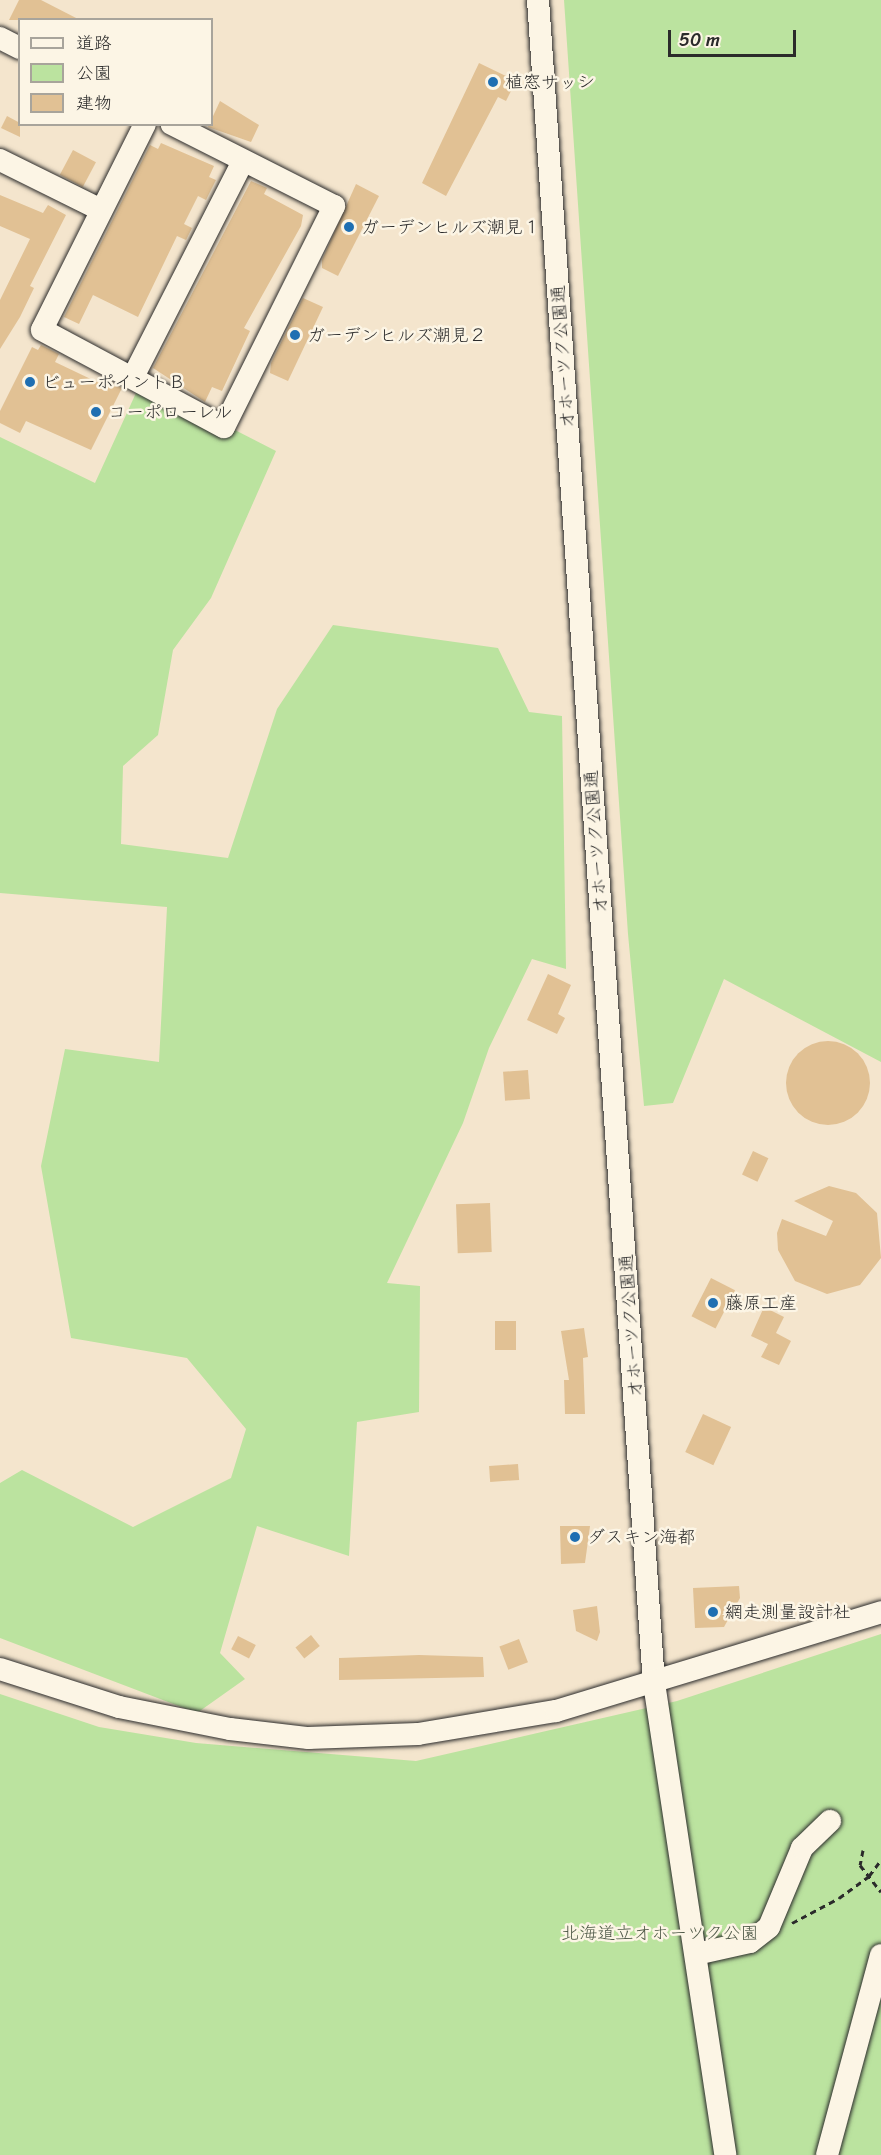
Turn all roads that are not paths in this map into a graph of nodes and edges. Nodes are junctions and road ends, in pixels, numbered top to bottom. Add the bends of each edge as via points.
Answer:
1 (538, 0) edge
2 (0, 38) edge
3 (18, 47) edge
4 (144, 126) edge
5 (176, 126) edge
6 (0, 160) edge
7 (243, 161) junction
8 (101, 210) junction
9 (133, 377) junction
10 (881, 1612) edge
11 (0, 1669) edge
12 (654, 1683) junction
13 (830, 1821) dead end
14 (696, 1954) junction
15 (881, 1955) edge
16 (725, 2155) edge
17 (827, 2155) edge

1 - 12 street, オホーツク公園通
2 - 3 street
4 - 8 street
5 - 7 street
6 - 8 street
7 - 9 street
7 - 9 street via 334,206 224,427
8 - 9 street via 42,330
10 - 12 street
11 - 12 street via 119,1707 230,1729 308,1738 406,1735 481,1726
12 - 14 street, オホーツク公園通
13 - 14 street via 802,1848 769,1927 750,1942
14 - 16 street, オホーツク公園通
15 - 17 street

